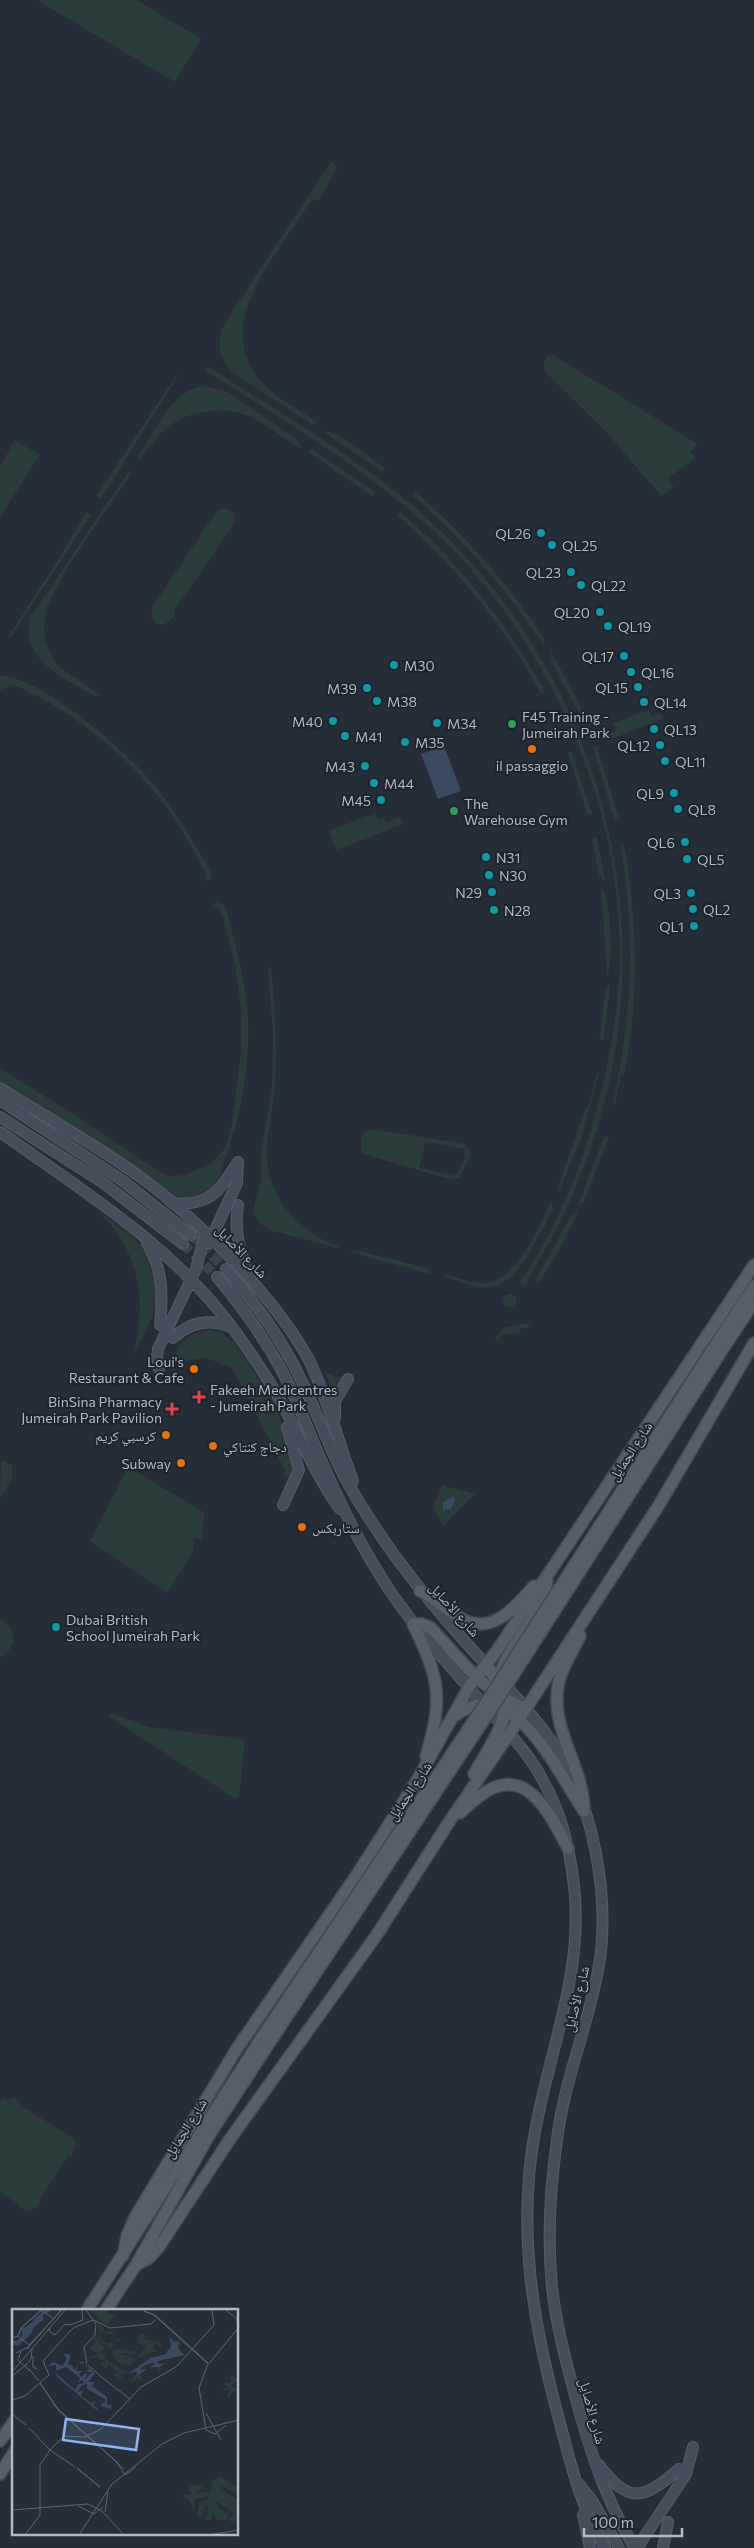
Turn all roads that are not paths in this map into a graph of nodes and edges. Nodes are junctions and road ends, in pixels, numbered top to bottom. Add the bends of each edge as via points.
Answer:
1 (0, 1088) edge
2 (0, 1100) edge
3 (0, 1117) edge
4 (0, 1132) edge
5 (172, 1203) junction
6 (238, 1205) dead end
7 (143, 1235) junction
8 (208, 1235) junction
9 (191, 1236) tunnel mouth
10 (183, 1244) tunnel mouth
11 (754, 1265) edge
12 (226, 1269) tunnel mouth
13 (217, 1277) tunnel mouth
14 (194, 1283) junction
15 (754, 1286) edge
16 (263, 1292) junction
17 (754, 1302) edge
18 (160, 1325) dead end
19 (232, 1328) junction
20 (173, 1338) dead end
21 (754, 1343) edge
22 (718, 1350) junction
23 (159, 1369) dead end
24 (348, 1379) dead end
25 (273, 1391) junction
26 (335, 1429) junction
27 (283, 1506) dead end
28 (367, 1514) junction
29 (353, 1526) junction
30 (547, 1576) junction
31 (420, 1591) junction
32 (585, 1618) junction
33 (413, 1624) junction
34 (486, 1664) junction
35 (476, 1677) junction
36 (498, 1680) junction
37 (469, 1687) junction
38 (484, 1704) junction
39 (502, 1709) junction
40 (526, 1709) junction
41 (452, 1718) junction
42 (518, 1720) junction
43 (510, 1733) junction
44 (418, 1779) junction
45 (584, 1811) junction
46 (449, 1822) junction
47 (568, 1848) junction
48 (266, 2040) junction
49 (123, 2256) junction
50 (136, 2265) junction
51 (88, 2309) edge
52 (107, 2309) edge
53 (12, 2424) edge
54 (0, 2441) edge
55 (693, 2447) dead end
56 (12, 2455) edge
57 (591, 2455) junction
58 (679, 2469) dead end
59 (0, 2474) edge
60 (575, 2480) junction
61 (668, 2522) dead end
62 (633, 2546) edge
63 (590, 2548) edge
64 (605, 2548) edge
65 (619, 2548) edge
66 (663, 2548) edge

1 - 5 main road, شارع الأصايل via 120,1163
2 - 9 main road via 122,1181
3 - 10 main road via 102,1182
4 - 7 main road
5 - 8 main road, شارع الأصايل
5 - 8 main road via 192,1204 213,1195 238,1162 236,1183
6 - 16 main road via 236,1227 240,1251
7 - 14 main road
7 - 18 main road via 162,1278
8 - 14 main road
8 - 16 main road, شارع الأصايل
11 - 30 main road
12 - 28 main road, شارع الأصايل via 257,1306 286,1351 337,1462
13 - 29 main road via 247,1313 279,1366
14 - 19 main road
14 - 23 main road via 158,1349
15 - 22 main road, شارع الجمايل
16 - 26 main road, شارع الأصايل via 309,1360
17 - 22 main road, شارع الجمايل
19 - 20 main road via 222,1323 200,1322
19 - 25 main road
21 - 32 main road via 663,1499
22 - 48 main road, شارع الجمايل, bridge via 498,1699
24 - 26 main road via 335,1401
25 - 27 main road via 298,1462 297,1479
25 - 29 main road via 328,1494
26 - 28 main road, شارع الأصايل
28 - 31 main road, شارع الأصايل
29 - 33 main road via 380,1576
30 - 31 main road via 508,1613 489,1623 464,1620
30 - 34 main road
30 - 36 main road via 545,1594 506,1660
31 - 34 main road, شارع الأصايل
32 - 40 main road
32 - 45 main road via 583,1630 561,1674 556,1706 560,1730 582,1787
33 - 35 main road via 431,1628
33 - 37 main road
33 - 44 main road via 434,1673 438,1702
34 - 35 main road
34 - 36 main road
35 - 37 main road
35 - 39 main road
36 - 39 main road
36 - 40 main road, شارع الأصايل
37 - 38 main road
37 - 41 main road
38 - 39 main road
38 - 39 main road
38 - 41 main road via 466,1709
39 - 40 main road
39 - 42 main road
39 - 43 main road
39 - 46 main road
40 - 42 main road
40 - 45 main road, شارع الأصايل via 557,1749 576,1786
41 - 44 main road
42 - 43 main road
42 - 45 main road via 547,1755
43 - 46 main road
43 - 47 main road, شارع الأصايل via 543,1780 556,1806
44 - 49 main road via 236,2050 135,2217
45 - 57 main road, شارع الأصايل via 599,1878 602,1932 594,1988 561,2112 549,2236 557,2322
46 - 47 main road via 493,1788 523,1788 541,1801
46 - 50 main road via 376,1936 230,2138 159,2247
47 - 60 main road, شارع الأصايل via 574,1888 574,1964 534,2133 526,2236 532,2302 543,2362
48 - 49 main road, شارع الجمايل via 210,2116
48 - 50 main road, شارع الجمايل
49 - 51 main road, شارع الجمايل
50 - 52 main road, شارع الجمايل
53 - 54 main road
55 - 62 main road via 686,2474
56 - 59 main road
57 - 58 main road via 617,2486 634,2494 653,2490
57 - 62 main road, شارع الأصايل
60 - 63 main road
60 - 64 main road, شارع الأصايل
60 - 65 main road via 593,2502
61 - 66 main road

